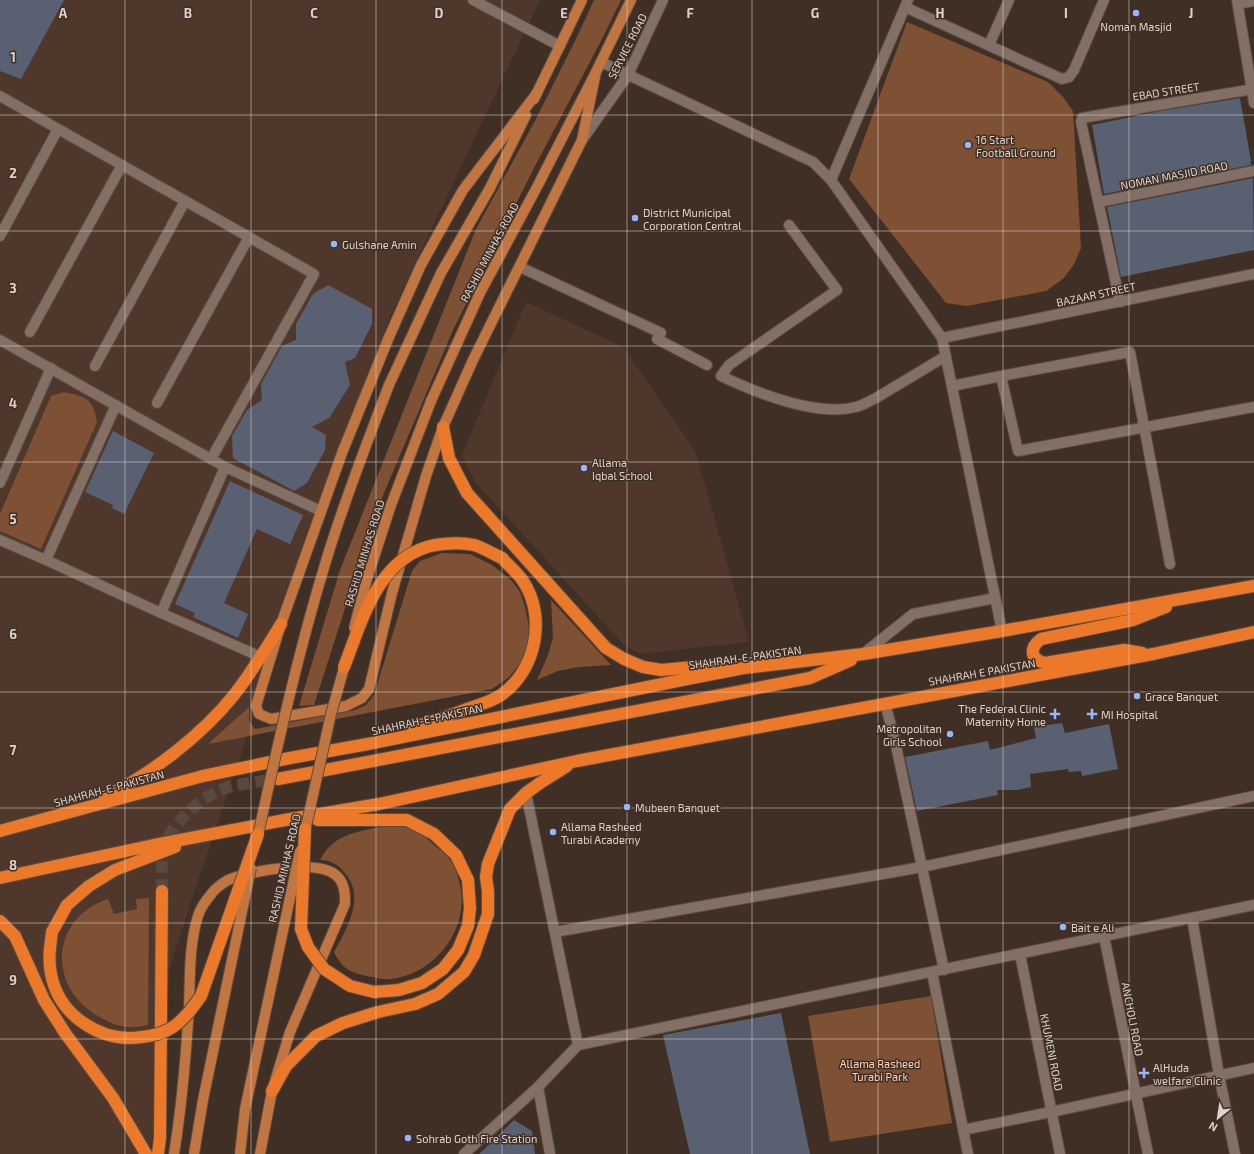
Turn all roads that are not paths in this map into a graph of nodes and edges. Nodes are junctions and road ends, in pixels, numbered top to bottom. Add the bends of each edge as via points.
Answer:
1 (473, 0) edge
2 (582, 0) edge
3 (631, 0) edge
4 (663, 0) edge
5 (1009, 0) edge
6 (1104, 0) edge
7 (1254, 1) edge
8 (1237, 2) edge
9 (906, 4) edge
10 (989, 45) junction
11 (560, 46) junction
12 (601, 62) junction
13 (596, 72) junction
14 (628, 75) junction
15 (1253, 89) edge
16 (537, 93) junction
17 (0, 96) edge
18 (1254, 103) edge
19 (58, 129) junction
20 (582, 140) junction
21 (122, 165) junction
22 (1254, 171) edge
23 (830, 180) junction
24 (185, 201) junction
25 (1099, 202) junction
26 (789, 225) dead end
27 (0, 236) edge
28 (249, 237) junction
29 (520, 267) junction
30 (1254, 274) edge
31 (1120, 302) junction
32 (30, 332) dead end
33 (942, 338) junction
34 (0, 340) edge
35 (946, 356) junction
36 (707, 365) dead end
37 (95, 366) dead end
38 (50, 368) junction
39 (1000, 376) junction
40 (952, 386) junction
41 (157, 403) dead end
42 (116, 406) junction
43 (1254, 407) edge
44 (443, 427) junction
45 (1144, 428) junction
46 (211, 459) junction
47 (225, 467) junction
48 (0, 483) edge
49 (321, 511) junction
50 (0, 540) edge
51 (46, 560) junction
52 (1170, 564) dead end
53 (1254, 586) edge
54 (1190, 597) junction
55 (995, 598) junction
56 (161, 613) junction
57 (281, 624) junction
58 (1002, 632) junction
59 (1254, 632) edge
60 (863, 654) junction
61 (1153, 654) junction
62 (261, 657) junction
63 (344, 667) junction
64 (744, 668) junction
65 (885, 703) junction
66 (368, 744) junction
67 (577, 761) junction
68 (278, 779) tunnel mouth
69 (526, 793) junction
70 (1254, 796) edge
71 (79, 810) junction
72 (285, 820) junction
73 (305, 829) junction
74 (0, 831) edge
75 (258, 834) junction
76 (202, 836) junction
77 (922, 867) junction
78 (0, 878) edge
79 (162, 891) tunnel mouth
80 (1254, 905) edge
81 (1192, 918) junction
82 (0, 921) edge
83 (555, 932) junction
84 (1104, 936) junction
85 (1020, 954) junction
86 (944, 970) junction
87 (932, 972) junction
88 (578, 1046) junction
89 (1254, 1068) edge
90 (1220, 1075) junction
91 (538, 1086) junction
92 (272, 1091) junction
93 (1135, 1093) junction
94 (1051, 1112) junction
95 (963, 1130) junction
96 (146, 1154) edge
97 (158, 1154) edge
98 (174, 1154) edge
99 (194, 1154) edge
100 (240, 1154) edge
101 (260, 1154) edge
102 (464, 1154) edge
103 (550, 1154) edge
104 (968, 1154) edge
105 (1060, 1154) edge
106 (1148, 1154) edge
107 (1235, 1154) edge

1 - 11 street
2 - 11 main road
3 - 12 main road, RASHID MINHAS ROAD
4 - 14 street, SERVICE ROAD
5 - 10 street
6 - 10 street via 1069,77 1062,79
7 - 8 street
8 - 15 street
9 - 10 street
9 - 23 street
11 - 16 main road
12 - 13 main road, RASHID MINHAS ROAD
12 - 14 street
13 - 20 main road
13 - 63 main road, RASHID MINHAS ROAD, bridge via 480,293 431,401 391,505 367,579
14 - 20 street, SERVICE ROAD
14 - 23 street via 813,162
15 - 18 street
15 - 25 street, EBAD STREET via 1082,118
16 - 49 main road via 463,190 421,265 389,337
16 - 75 main road, bridge via 490,188 441,273 389,385 350,486 326,562 287,706
17 - 19 street
19 - 21 street
19 - 27 street
20 - 29 main road
21 - 24 street
21 - 32 street
22 - 25 street, NOMAN MASJID ROAD
23 - 33 street
24 - 28 street
24 - 37 street
25 - 31 street
26 - 35 street via 838,290 729,365 721,376 749,389 795,404 829,410 856,407
28 - 41 street
28 - 46 street via 314,274
29 - 36 street via 661,333 657,339
29 - 44 main road via 473,360
30 - 31 street, BAZAAR STREET
31 - 33 street, BAZAAR STREET
33 - 35 street
34 - 38 street
35 - 40 street
38 - 42 street
38 - 48 street
39 - 40 street
39 - 45 street via 1018,451
39 - 45 street via 1130,352
40 - 55 street
42 - 46 street
42 - 51 street
43 - 45 street
44 - 57 main road via 392,593 368,689 362,698 346,706 271,719 259,714 256,706
44 - 64 highway via 449,458 467,493 606,648 642,667 661,670 694,667
45 - 52 street
46 - 47 street
47 - 49 street
47 - 56 street
49 - 57 main road
50 - 51 street
51 - 56 street
53 - 54 highway
54 - 58 highway
54 - 61 highway via 1133,620 1041,640 1034,644 1033,649 1038,661 1045,663 1124,650
55 - 58 street
55 - 60 street via 913,614
56 - 62 street
57 - 62 highway
58 - 60 highway
59 - 61 highway, SHAHRAH E PAKISTAN
60 - 64 highway, SHAHRAH-E-PAKISTAN
60 - 68 highway via 810,678
61 - 65 highway, SHAHRAH E PAKISTAN
62 - 71 highway via 233,696 200,731 163,762 122,789
63 - 66 highway, bridge via 369,603 383,579 402,559 425,547 449,542 475,545 502,558 523,581 533,603 536,635 530,659 518,679 500,695
63 - 73 main road, RASHID MINHAS ROAD, bridge
64 - 66 highway, SHAHRAH-E-PAKISTAN
65 - 67 highway, SHAHRAH E PAKISTAN
65 - 77 street
66 - 71 highway, SHAHRAH-E-PAKISTAN via 203,776
67 - 69 highway
67 - 72 highway via 379,804
69 - 83 street
69 - 92 highway via 510,809 488,864 488,914 474,955 464,972 438,994 415,1004 343,1023 316,1036 286,1066
70 - 77 street
71 - 74 highway, SHAHRAH-E-PAKISTAN
72 - 73 highway, bridge via 407,820 434,834 456,855 468,880 470,908 468,926 458,950 443,969 422,983 400,990 374,992 350,986 324,969 308,947 301,929
72 - 76 highway
73 - 100 main road, RASHID MINHAS ROAD, bridge via 245,1109
75 - 76 highway, bridge via 201,996 188,1014 172,1028 153,1036 131,1039 109,1036 90,1028 72,1014 58,995 51,975 48,956 52,932 67,905 89,886 115,870
75 - 99 main road, bridge via 202,1100
76 - 78 highway
77 - 83 street
77 - 86 street
79 - 97 highway
80 - 81 street
81 - 84 street
81 - 90 street
82 - 96 highway via 15,936 44,1000 112,1098
83 - 88 street
84 - 85 street
84 - 93 street, ANCHOLI ROAD
85 - 86 street
85 - 94 street, KHUMENI ROAD
86 - 87 street
87 - 88 street
87 - 95 street
88 - 91 street
89 - 90 street
90 - 93 street
90 - 107 street
91 - 102 street
91 - 103 street
92 - 98 main road via 290,1032 345,904 345,890 337,876 324,869 294,867 257,872 227,881 212,893 198,915 193,943 179,1126
92 - 101 main road
93 - 94 street
93 - 106 street, ANCHOLI ROAD
94 - 95 street
94 - 105 street, KHUMENI ROAD
95 - 104 street

